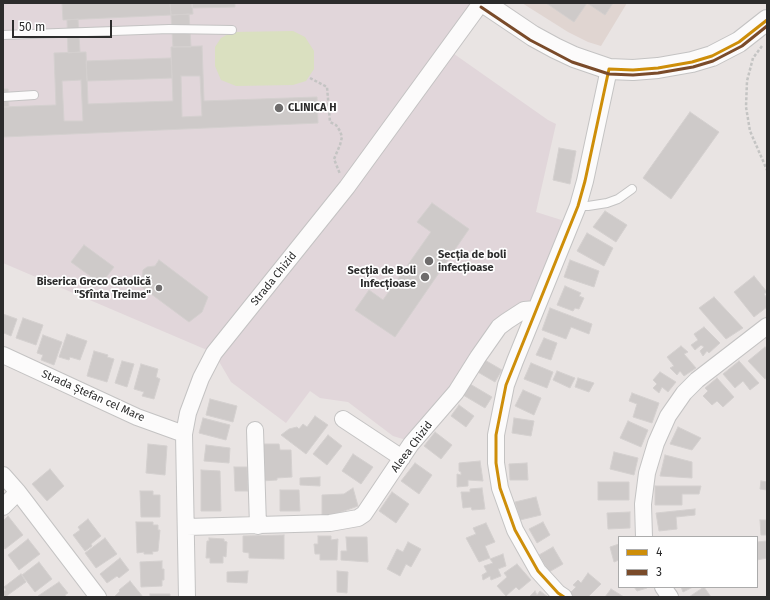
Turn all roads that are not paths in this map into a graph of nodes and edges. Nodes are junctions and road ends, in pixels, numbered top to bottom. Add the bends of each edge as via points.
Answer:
1 (481, 3) edge
2 (484, 3) edge
3 (767, 20) edge
4 (232, 30) dead end
5 (3, 35) edge
6 (609, 69) junction
7 (34, 96) dead end
8 (3, 97) edge
9 (632, 189) dead end
10 (578, 206) junction
11 (536, 309) junction
12 (767, 326) edge
13 (3, 356) edge
14 (343, 418) dead end
15 (255, 430) dead end
16 (184, 434) junction
17 (402, 458) junction
18 (3, 475) edge
19 (18, 492) junction
20 (3, 507) edge
21 (258, 526) junction
22 (187, 527) junction
23 (644, 536) edge
24 (664, 588) edge
25 (98, 597) edge
26 (187, 597) edge
27 (564, 597) edge
28 (670, 597) edge

1 - 16 street, Strada Chizid via 347,187 214,353 196,390
2 - 6 street via 555,48
3 - 6 street via 739,42 712,56 658,68
4 - 5 lane via 169,29
6 - 10 street
7 - 8 lane
9 - 10 lane via 607,203
10 - 11 street
11 - 17 street, Aleea Chizid via 524,310 499,327 456,392
11 - 27 street via 504,392 496,435 496,463 500,488 515,530 538,571
12 - 23 street via 697,380 668,416 656,443 647,474 643,504
13 - 16 street, Strada Ștefan cel Mare via 137,417
14 - 17 street
15 - 21 street
16 - 22 street, Strada Chizid
17 - 21 street, Aleea Chizid via 369,508 358,518 330,523
18 - 19 street
19 - 20 street
19 - 25 street
21 - 22 street, Aleea Chizid
22 - 26 street, Strada Chizid
24 - 28 street

